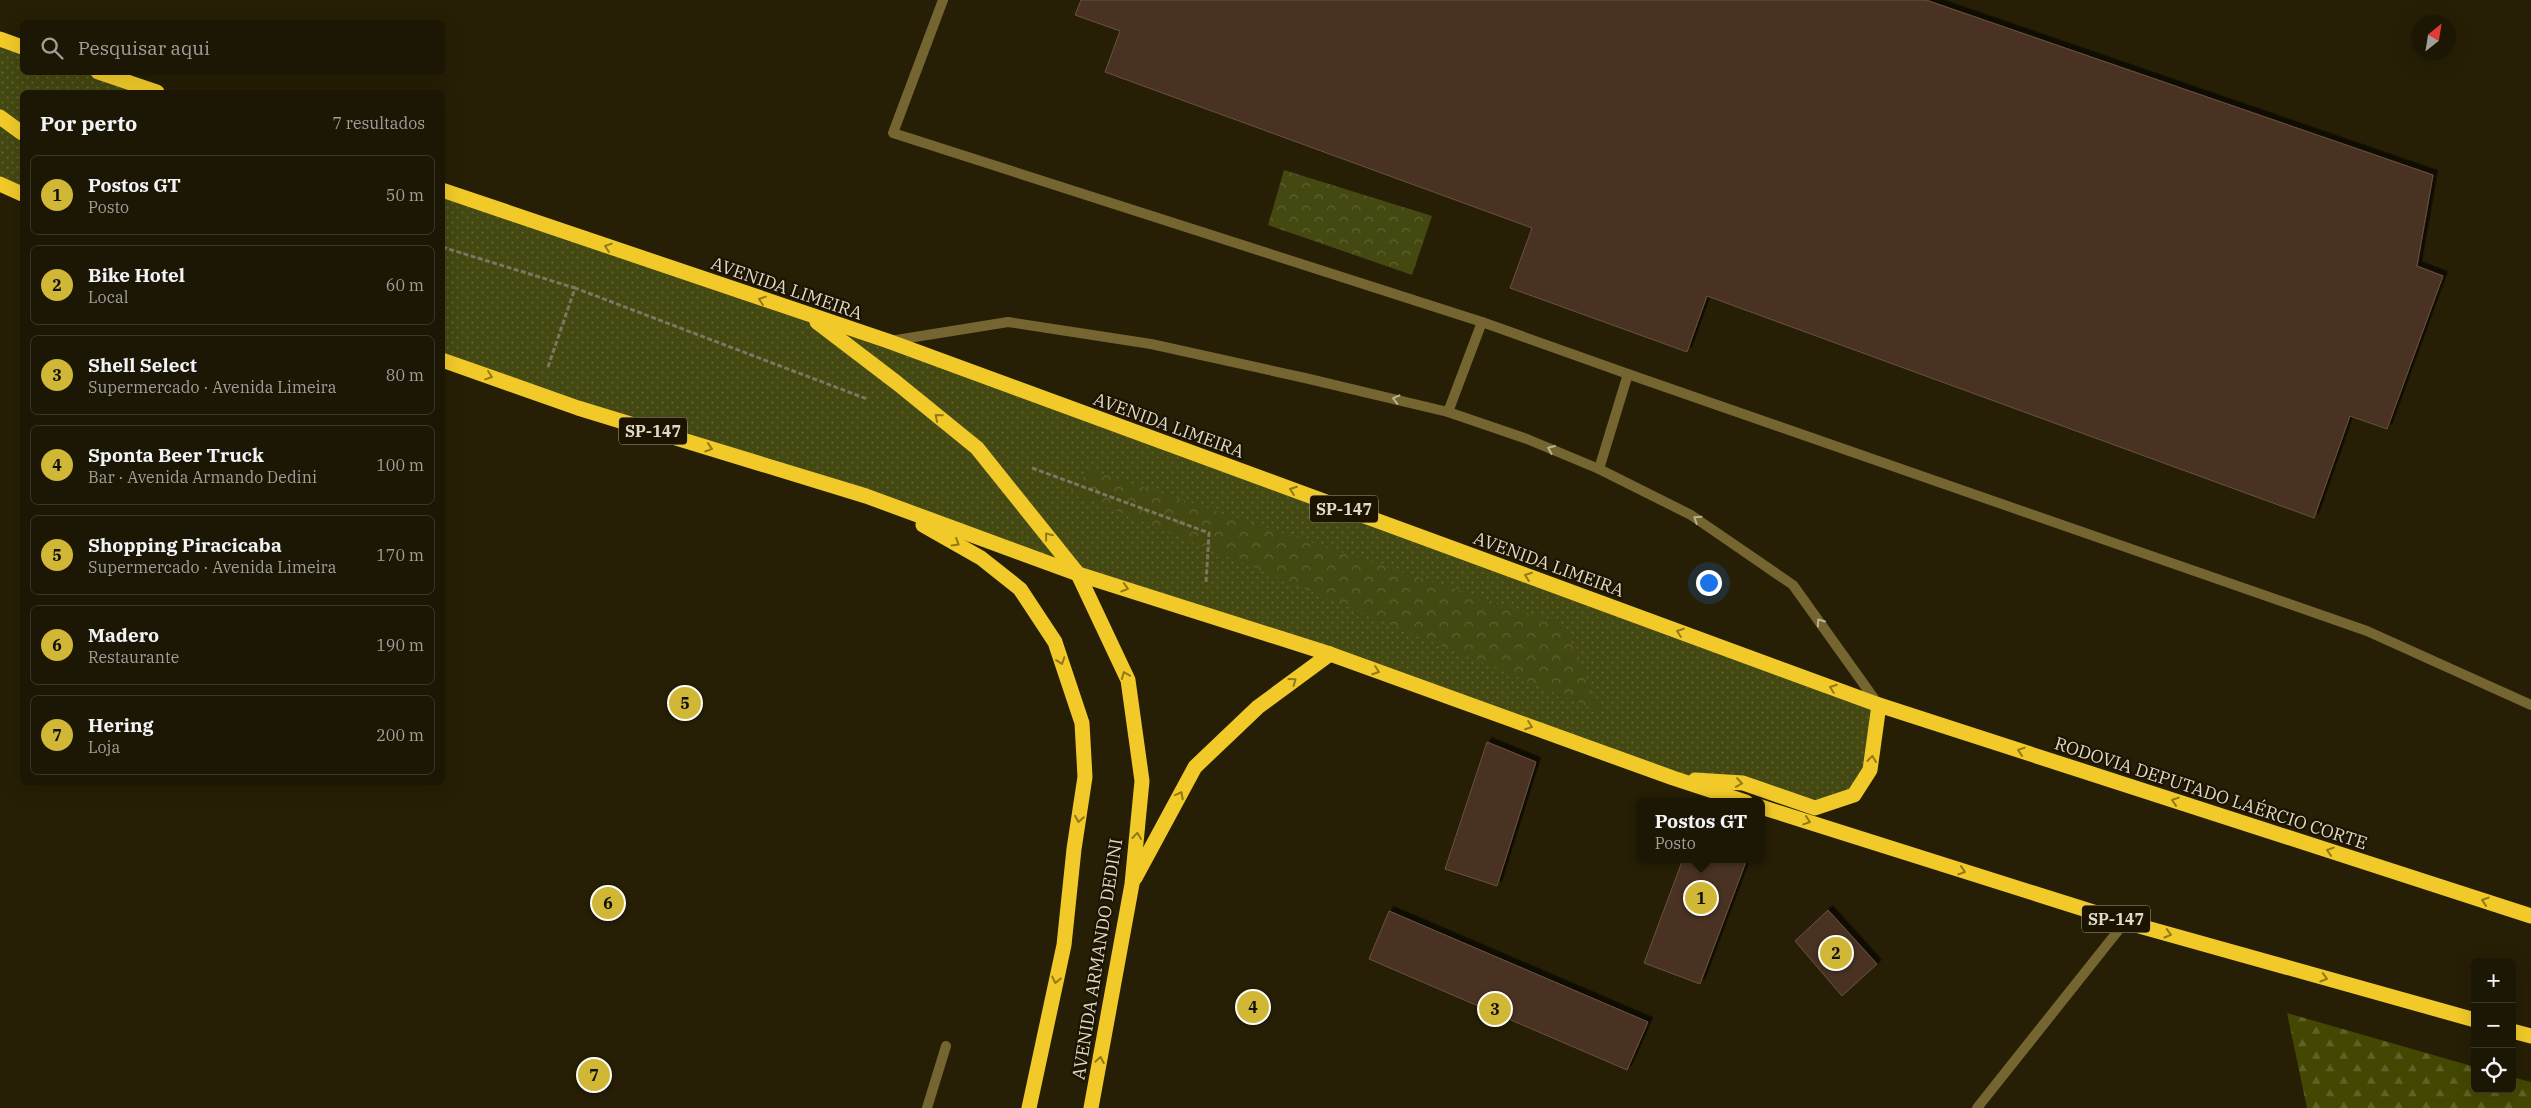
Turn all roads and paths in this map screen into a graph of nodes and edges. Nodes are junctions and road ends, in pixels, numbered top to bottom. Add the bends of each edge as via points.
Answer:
1 (943, 0) edge
2 (0, 39) edge
3 (20, 46) edge
4 (107, 75) edge
5 (151, 90) edge
6 (0, 117) edge
7 (20, 132) edge
8 (0, 184) edge
9 (445, 191) edge
10 (20, 193) edge
11 (445, 248) edge
12 (575, 288) junction
13 (808, 315) junction
14 (1482, 322) junction
15 (888, 341) junction
16 (445, 361) edge
17 (1628, 374) junction
18 (539, 393) junction
19 (870, 401) dead end
20 (1448, 412) junction
21 (1023, 465) dead end
22 (1600, 469) junction
23 (866, 496) junction
24 (1078, 574) junction
25 (1205, 612) junction
26 (1330, 654) junction
27 (1879, 705) junction
28 (2531, 706) edge
29 (1672, 778) junction
30 (1734, 798) edge
31 (1765, 808) edge
32 (1132, 884) junction
33 (2531, 916) edge
34 (2126, 922) junction
35 (2471, 1019) edge
36 (2516, 1031) edge
37 (2531, 1036) edge
38 (946, 1046) dead end
39 (927, 1108) edge
40 (1029, 1108) edge
41 (1092, 1108) edge
42 (1978, 1108) edge

1 - 14 street via 892,133
2 - 3 highway
4 - 5 highway
6 - 7 highway
8 - 10 highway
13 -> 9 highway, AVENIDA LIMEIRA / SP-147
11 - 12 path
12 - 18 path
12 - 19 path
13 - 15 highway, AVENIDA LIMEIRA / SP-147
24 -> 13 highway, AVENIDA ARMANDO DEDINI via 977,448
14 - 17 street
14 - 20 street
20 -> 15 street via 1151,344 1008,322
27 -> 15 highway, AVENIDA LIMEIRA / SP-147
16 -> 18 highway, SP-147
17 - 22 street
17 - 28 street via 2367,631
18 -> 23 highway, SP-147 via 578,408
22 -> 20 street
21 - 25 path via 1209,533
27 -> 22 street via 1793,584 1691,515
23 - 24 highway, SP-147
23 -> 40 highway, AVENIDA ARMANDO DEDINI via 981,558 1020,589 1055,642 1082,723 1085,777 1064,945
24 -> 25 highway, SP-147
32 -> 24 highway, AVENIDA ARMANDO DEDINI via 1142,781 1128,680
25 - 26 highway, SP-147
26 -> 29 highway, SP-147
32 -> 26 highway via 1195,767 1258,708
29 -> 27 highway via 1743,783 1815,808 1854,795 1870,770
33 -> 27 highway, RODOVIA DEPUTADO LAÉRCIO CORTE / SP-147
29 - 30 highway, SP-147
31 -> 34 highway, SP-147
41 -> 32 highway, AVENIDA ARMANDO DEDINI
34 -> 35 highway, SP-147
34 - 42 street
36 - 37 highway
38 - 39 street

